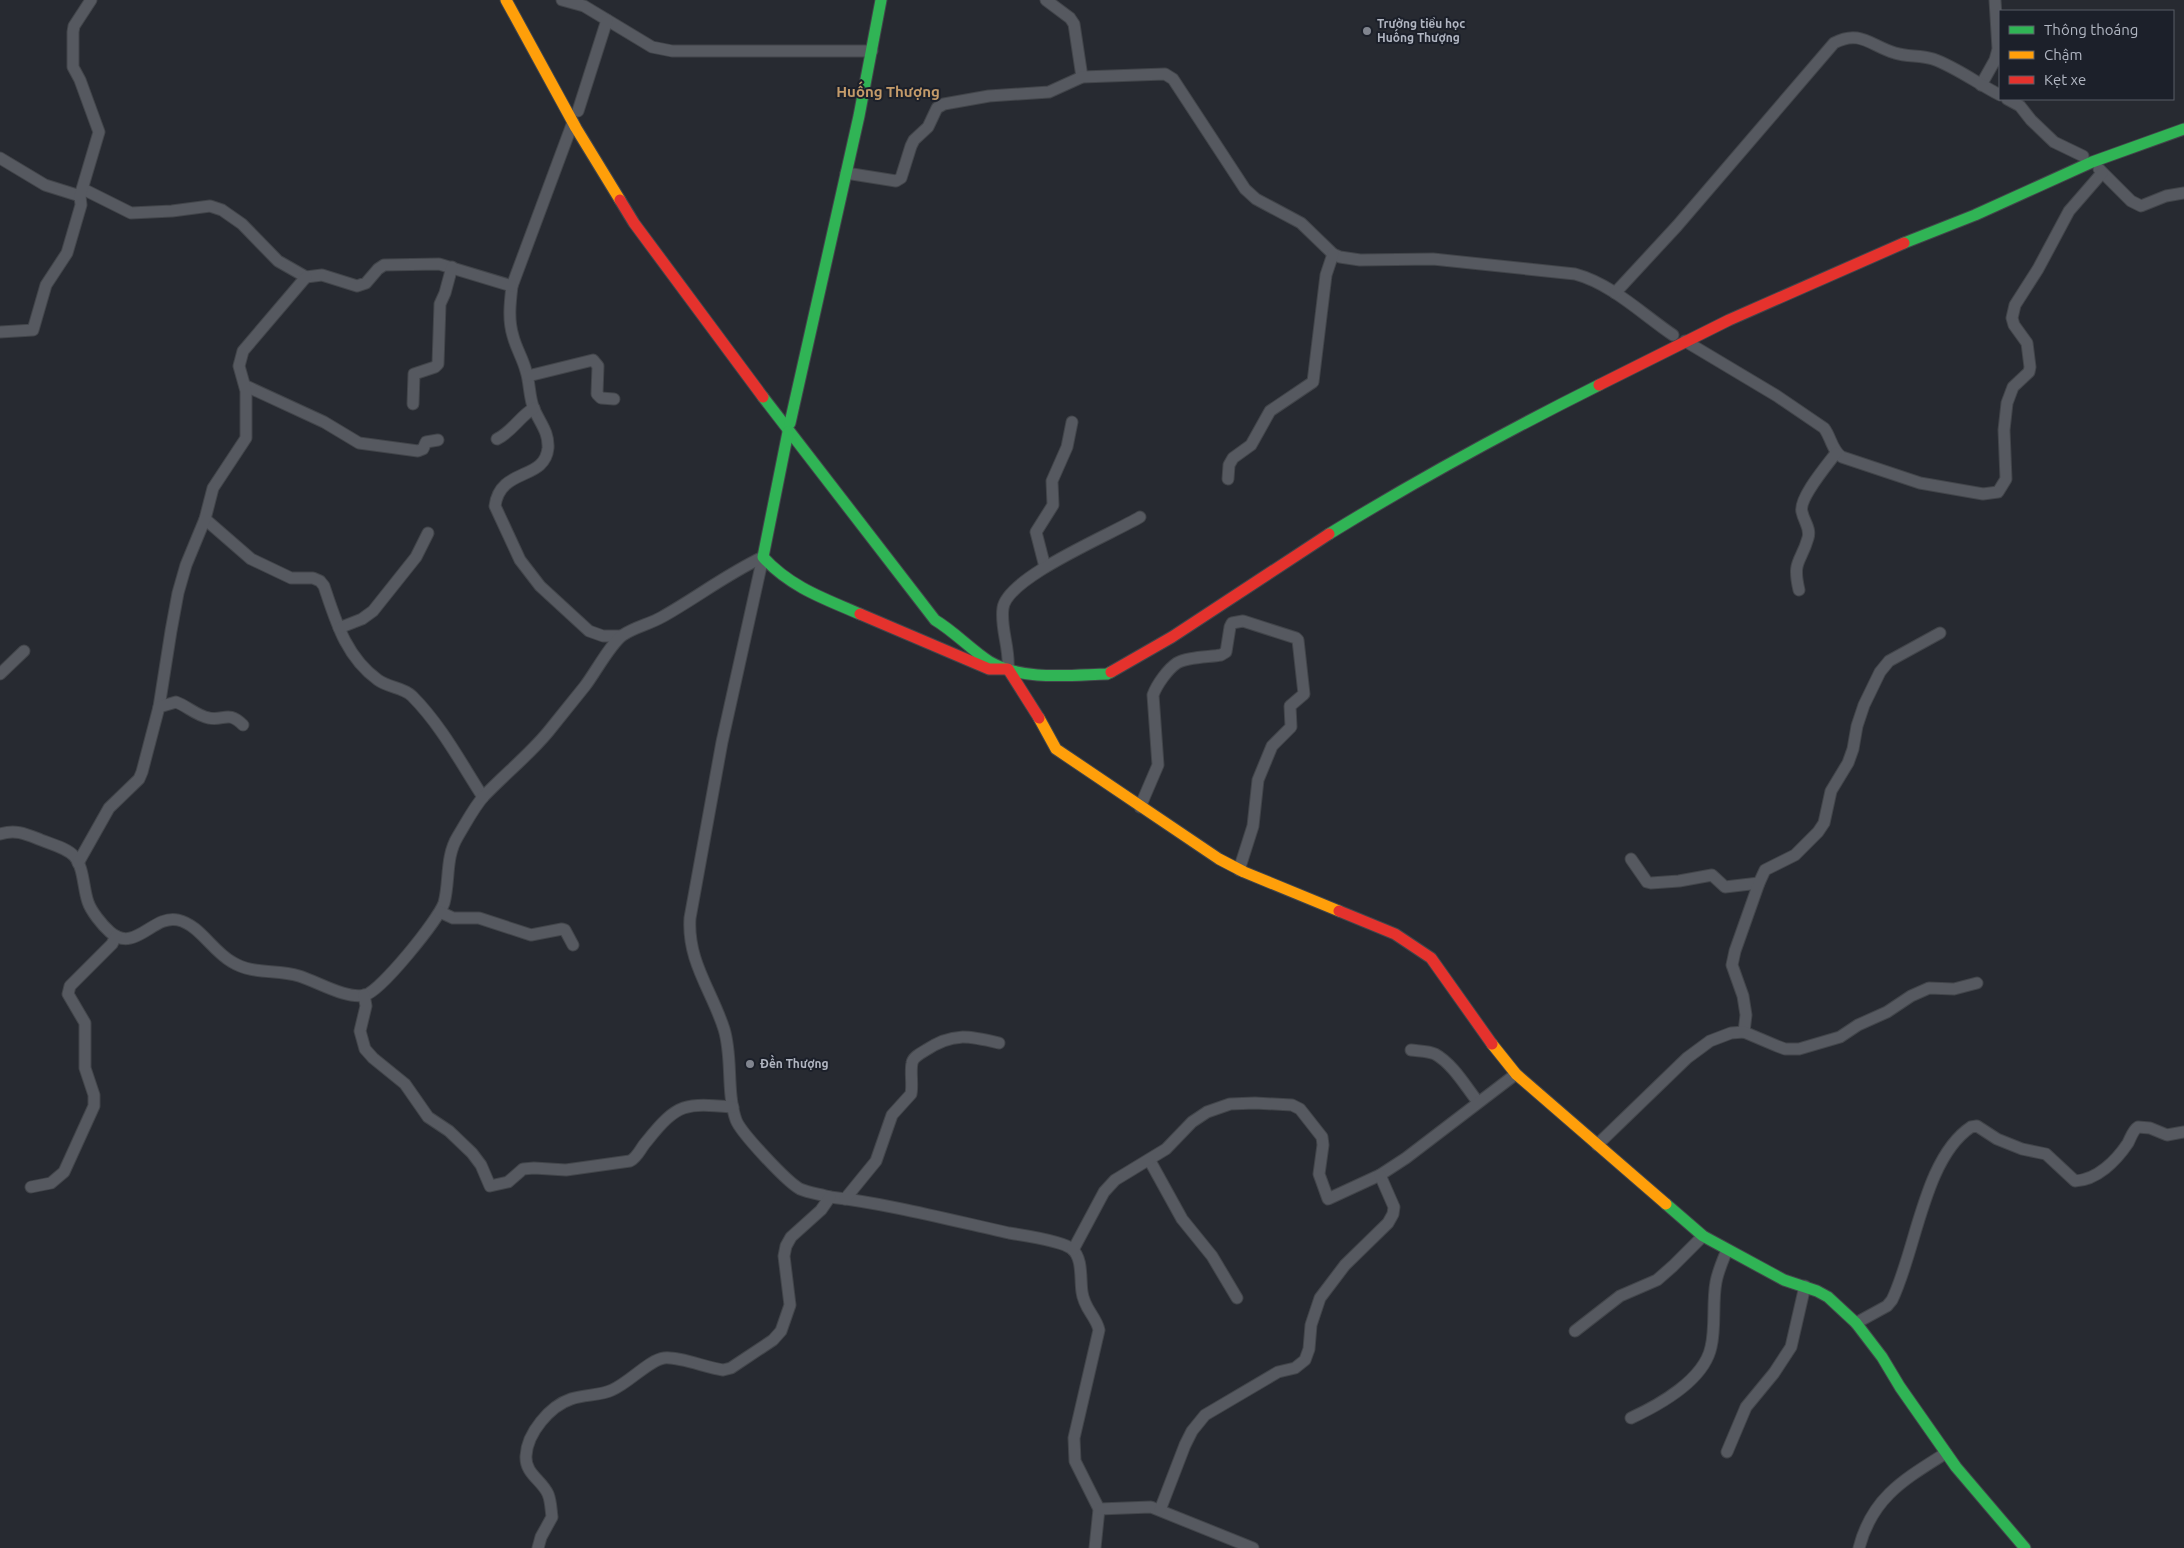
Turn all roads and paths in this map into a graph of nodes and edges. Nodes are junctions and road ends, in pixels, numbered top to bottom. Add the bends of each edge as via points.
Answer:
1 (91, 0) edge
2 (506, 0) edge
3 (516, 0) edge
4 (562, 0) edge
5 (882, 0) edge
6 (1046, 0) edge
7 (1995, 0) edge
8 (608, 20) junction
9 (872, 51) junction
10 (1082, 77) junction
11 (1981, 85) junction
12 (1999, 94) edge
13 (2009, 100) edge
14 (578, 111) junction
15 (2184, 117) edge
16 (573, 122) junction
17 (2184, 129) edge
18 (0, 158) edge
19 (2087, 159) junction
20 (846, 173) junction
21 (2102, 173) junction
22 (81, 192) junction
23 (2184, 193) edge
24 (1333, 254) junction
25 (452, 267) junction
26 (306, 277) junction
27 (512, 286) junction
28 (1615, 293) junction
29 (716, 328) junction
30 (0, 332) edge
31 (1673, 335) junction
32 (1685, 341) junction
33 (528, 376) junction
34 (246, 386) junction
35 (614, 399) dead end
36 (413, 404) dead end
37 (534, 408) junction
38 (1072, 422) dead end
39 (789, 427) junction
40 (497, 439) dead end
41 (438, 440) dead end
42 (1836, 453) junction
43 (1228, 479) dead end
44 (1140, 518) dead end
45 (205, 519) junction
46 (428, 533) dead end
47 (763, 558) junction
48 (1261, 565) dead end
49 (1045, 567) junction
50 (1799, 590) dead end
51 (1196, 607) dead end
52 (338, 628) junction
53 (1940, 633) dead end
54 (620, 636) junction
55 (24, 651) dead end
56 (1008, 669) junction
57 (1097, 673) junction
58 (0, 674) edge
59 (159, 707) junction
60 (243, 725) dead end
61 (483, 797) junction
62 (1140, 807) junction
63 (0, 834) edge
64 (1632, 859) dead end
65 (78, 863) junction
66 (1239, 870) junction
67 (1759, 883) junction
68 (440, 912) junction
69 (116, 936) junction
70 (573, 945) dead end
71 (1977, 983) dead end
72 (364, 995) junction
73 (1744, 1032) junction
74 (999, 1043) dead end
75 (1411, 1050) dead end
76 (1516, 1074) junction
77 (1478, 1102) junction
78 (733, 1107) junction
79 (2184, 1132) edge
80 (1597, 1145) junction
81 (1150, 1161) junction
82 (1380, 1175) junction
83 (30, 1187) dead end
84 (830, 1196) junction
85 (845, 1198) junction
86 (1703, 1236) junction
87 (1073, 1250) junction
88 (1727, 1250) junction
89 (1805, 1286) junction
90 (1237, 1298) dead end
91 (1856, 1323) junction
92 (1575, 1331) dead end
93 (1631, 1418) dead end
94 (1727, 1452) dead end
95 (1946, 1453) junction
96 (1099, 1509) junction
97 (1160, 1510) junction
98 (538, 1548) edge
99 (1095, 1548) edge
100 (1253, 1548) edge
101 (1859, 1548) edge
102 (2025, 1548) edge

1 - 22 street via 73,32 73,67 99,132
2 - 16 main road
3 - 14 main road
4 - 8 street via 584,6
5 - 9 main road
6 - 10 street via 1074,24
7 - 11 street via 1998,49
8 - 9 street via 652,47 672,51
8 - 14 street
9 - 20 main road
10 - 20 street via 1049,92 990,96 944,104 937,108 928,128 914,140 901,178 896,181
10 - 24 street via 1170,75 1245,189 1256,199 1302,223
11 - 12 street
11 - 28 street via 1942,62 1897,54 1856,37 1845,37 1834,44 1678,226
13 - 19 street via 2020,106 2054,142
14 - 29 main road via 621,184
15 - 19 main road
16 - 27 street
16 - 29 main road via 634,222
17 - 19 main road
18 - 22 street via 45,185
19 - 21 street
19 - 31 main road via 1753,297
19 - 32 main road via 1975,215 1882,252
20 - 39 main road
21 - 23 street via 2131,201 2141,206
21 - 42 street via 2069,211 2015,305 2012,318 2027,343 2030,367 2029,372 2013,386 2007,403 2004,430 2006,479 1998,492 1983,494 1920,483
22 - 26 street via 131,213 210,206 222,210 242,224 278,261
22 - 30 street via 81,205 67,253 46,285 35,326 29,332
24 - 28 street via 1360,260 1434,260 1575,274 1588,277
24 - 43 street via 1326,275 1313,382 1270,411 1251,446 1229,464
25 - 26 street via 439,264 384,265 366,283 357,286 322,275
25 - 27 street
25 - 36 street via 440,304 438,364 436,368 414,374
26 - 34 street via 243,351 239,366
27 - 33 street via 512,335
28 - 31 street
29 - 39 main road
31 - 48 main road via 1495,427
32 - 42 street via 1824,428
32 - 57 main road via 1486,443 1315,543 1157,646 1107,674
33 - 35 street via 593,360 598,366 597,394 601,398
33 - 37 street
34 - 41 street via 324,422 359,443 418,451 426,442
34 - 45 street via 246,438 213,488
37 - 40 street
37 - 54 street via 548,441 545,460 538,467 506,482 496,497 495,506 520,560 540,586 589,631 602,636
38 - 49 street via 1052,481 1053,505 1036,532
39 - 47 main road
39 - 56 main road via 942,614 948,628 965,645 992,663
42 - 50 street via 1802,501 1801,512 1809,537 1795,569
44 - 49 street
45 - 52 street via 251,559 292,578 320,581
45 - 59 street via 178,593
46 - 52 street via 416,557 373,611
47 - 54 street via 727,576 661,618
47 - 56 main road via 785,580 802,589 989,669
47 - 78 street via 722,742 689,936 724,1030
49 - 56 street via 1012,590 1005,599
51 - 57 main road via 1103,663
52 - 61 street via 365,670 383,684 410,694 427,712
53 - 67 street via 1889,662 1880,672 1864,705 1848,763 1831,791 1824,823 1795,855 1765,870
54 - 61 street via 546,735
55 - 58 street
56 - 57 main road via 1058,675
56 - 62 main road via 1056,749
59 - 60 street via 176,702 203,717 226,716
59 - 65 street via 139,779 109,808
61 - 68 street via 455,841
62 - 66 main road
62 - 66 street via 1158,765 1153,695 1173,667 1183,660 1226,652 1230,627 1237,622 1243,621 1296,638 1304,694 1290,706 1291,727 1272,746 1258,780 1253,826
63 - 65 street via 23,832 67,851
64 - 67 street via 1647,882 1651,883 1712,875 1725,887
65 - 69 street via 90,907
66 - 76 main road via 1395,934 1420,949 1431,958 1493,1048
67 - 73 street via 1732,965 1743,996
68 - 70 street via 452,918 479,918 530,935 562,929
68 - 72 street via 412,950 382,982
69 - 72 street via 134,938 164,920 181,920 240,967 298,976 348,994
69 - 83 street via 70,986 68,994 86,1028 85,1068 94,1095 92,1113 64,1172 51,1183
71 - 73 street via 1954,989 1929,988 1840,1037 1799,1049 1785,1049
72 - 78 street via 366,1006 360,1031 365,1049 405,1084 428,1117 472,1153 490,1186 508,1182 523,1169 566,1170 630,1161 664,1121 681,1107 700,1104
73 - 80 street via 1710,1041 1687,1058
74 - 85 street via 970,1036 952,1037 914,1058 911,1094 892,1115 876,1161
75 - 77 street via 1437,1056
76 - 77 street
76 - 80 main road
77 - 82 street via 1440,1134
78 - 84 street via 736,1121 746,1136 791,1182 801,1189
79 - 91 street via 2167,1135 2138,1127 2126,1145 2096,1176 2075,1181 2046,1154 2022,1149 1977,1126 1971,1127 1949,1147 1939,1167 1892,1300
80 - 86 main road
81 - 82 street via 1207,1112 1230,1104 1255,1103 1292,1106 1307,1115 1322,1137 1319,1174 1328,1199
81 - 87 street via 1129,1170 1104,1192
81 - 90 street via 1182,1219 1212,1256
82 - 97 street via 1394,1214 1345,1265 1320,1298 1305,1360 1205,1415 1185,1445
84 - 85 street
84 - 98 street via 786,1246 784,1256 790,1305 781,1331 773,1340 723,1370 663,1358 612,1390 562,1403 532,1434 526,1463 530,1473 548,1493 552,1517 540,1537
85 - 87 street via 1026,1236
86 - 88 main road
86 - 92 street via 1657,1280 1620,1296
87 - 96 street via 1080,1269 1084,1303 1099,1330 1074,1438 1074,1452
88 - 89 main road via 1784,1280
88 - 93 street via 1716,1282 1711,1347 1706,1362 1665,1401
89 - 91 main road via 1828,1297
89 - 94 street via 1791,1346 1746,1407
91 - 95 main road
95 - 101 street via 1896,1485 1875,1510
95 - 102 main road
96 - 97 street via 1143,1506
96 - 99 street
97 - 100 street

